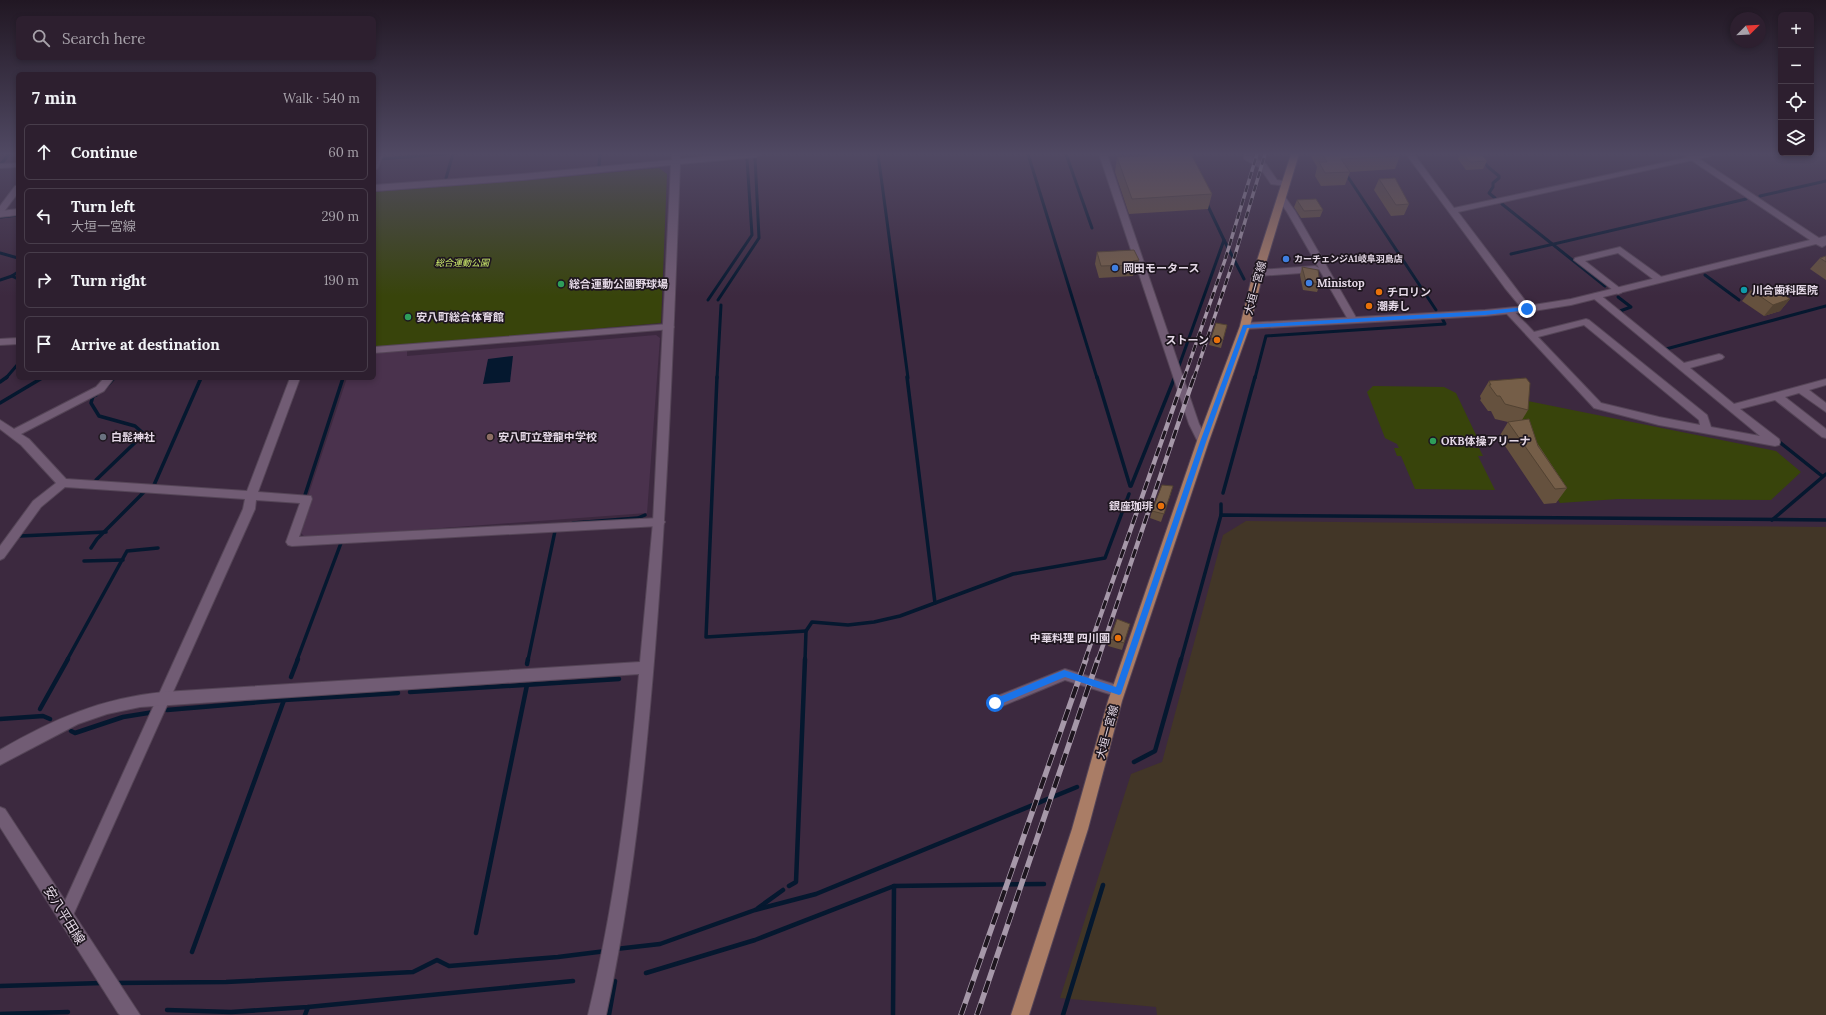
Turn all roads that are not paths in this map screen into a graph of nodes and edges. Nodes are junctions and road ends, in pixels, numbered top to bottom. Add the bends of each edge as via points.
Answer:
1 (8, 201) edge
2 (673, 201) edge
3 (1118, 201) edge
4 (1281, 201) edge
5 (1284, 201) edge
6 (1447, 201) edge
7 (1496, 201) edge
8 (1759, 201) edge
9 (1454, 211) junction
10 (0, 212) edge
11 (16, 212) edge
12 (1823, 242) edge
13 (1324, 269) junction
14 (1258, 272) junction
15 (1660, 280) junction
16 (1618, 291) junction
17 (1596, 296) junction
18 (1527, 309) junction
19 (1509, 311) junction
20 (1353, 321) junction
21 (1245, 326) junction
22 (669, 327) junction
23 (1532, 336) junction
24 (16, 341) edge
25 (0, 342) edge
26 (376, 350) edge
27 (1719, 357) dead end
28 (1682, 366) junction
29 (107, 380) edge
30 (295, 380) edge
31 (1826, 382) edge
32 (1801, 389) junction
33 (1778, 397) junction
34 (1732, 408) junction
35 (1826, 408) edge
36 (0, 424) edge
37 (1706, 430) junction
38 (14, 433) junction
39 (1826, 434) edge
40 (1203, 442) junction
41 (63, 483) junction
42 (251, 495) junction
43 (659, 522) junction
44 (0, 555) edge
45 (646, 668) junction
46 (1119, 691) junction
47 (164, 698) junction
48 (995, 703) dead end
49 (0, 758) edge
50 (0, 814) edge
51 (65, 917) junction
52 (127, 1011) edge
53 (597, 1015) edge
54 (1020, 1015) edge

1 - 10 street
2 - 22 street
3 - 40 street
4 - 14 main road, 大垣一宮線
5 - 13 street
6 - 9 street
7 - 9 street
8 - 12 street
9 - 18 street
10 - 11 street
12 - 15 street
13 - 14 street
13 - 20 street
14 - 21 main road, 大垣一宮線
15 - 16 street
15 - 16 street via 1620,250 1578,260
16 - 17 street
17 - 18 street
17 - 28 street
18 - 19 street
19 - 20 street
19 - 23 street
20 - 21 street
21 - 40 main road, 大垣一宮線
22 - 26 street
22 - 43 street
23 - 37 street via 1598,406
23 - 37 street via 1586,322 1702,418
24 - 25 street
27 - 28 street
28 - 34 street
29 - 38 street via 100,389
30 - 42 street
31 - 32 street
32 - 33 street
32 - 35 street
33 - 34 street
33 - 39 street
34 - 37 street via 1775,442
36 - 38 street
38 - 41 street
40 - 46 main road, 大垣一宮線
41 - 42 street
41 - 44 street via 37,504
42 - 43 street via 307,499 292,542
42 - 47 street via 249,509
43 - 45 street
45 - 47 street
45 - 53 street via 638,767 626,862
46 - 48 street via 1064,674
46 - 54 main road, 大垣一宮線 via 1080,829
47 - 49 street via 99,710 60,724
47 - 51 street
50 - 51 street, 安八平田線
51 - 52 street, 安八平田線

